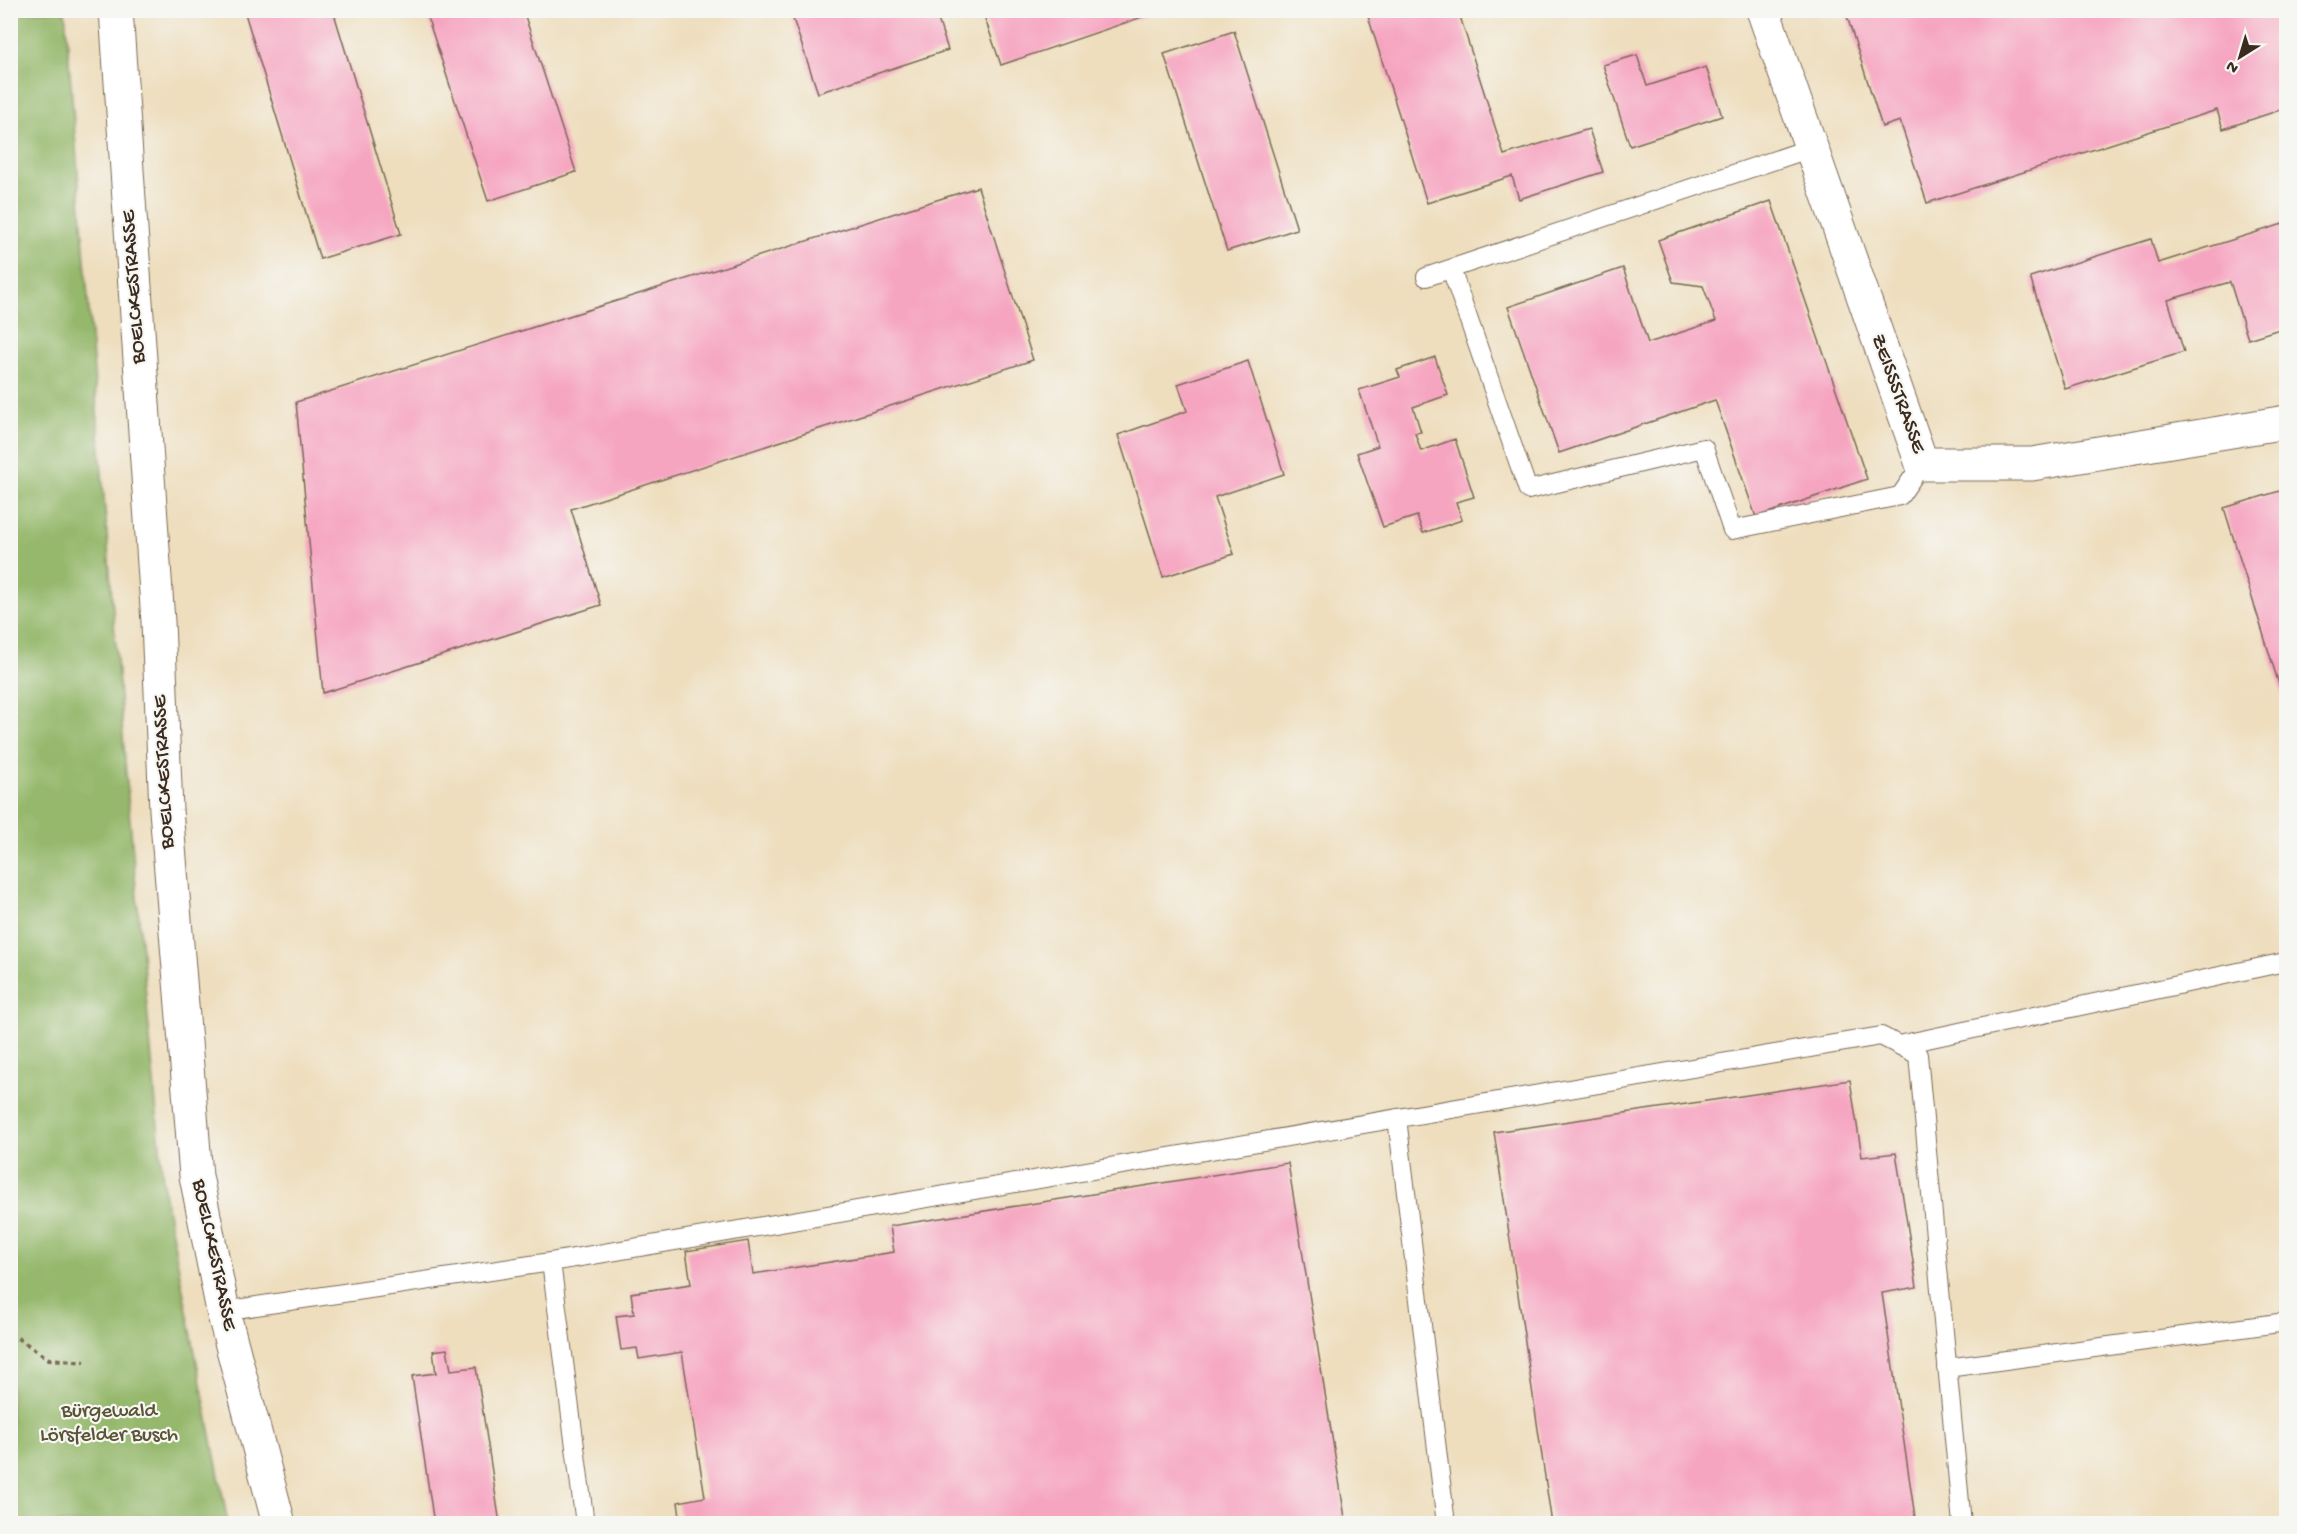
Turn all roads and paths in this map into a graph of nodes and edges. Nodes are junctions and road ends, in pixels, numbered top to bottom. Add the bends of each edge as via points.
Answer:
1 (116, 10) edge
2 (1763, 10) edge
3 (1811, 148) junction
4 (1451, 269) junction
5 (1426, 277) dead end
6 (2286, 422) edge
7 (1922, 464) junction
8 (2284, 962) dead end
9 (1899, 1045) junction
10 (1397, 1118) junction
11 (550, 1262) junction
12 (223, 1311) junction
13 (2286, 1322) edge
14 (10, 1333) edge
15 (85, 1362) dead end
16 (1947, 1368) junction
17 (279, 1524) edge
18 (585, 1524) edge
19 (1446, 1524) edge
20 (1962, 1524) edge

1 - 12 street, BOELCKESTRASSE via 158,622 166,810 195,1164
2 - 3 street, ZEISSSTRASSE
3 - 4 lane
3 - 7 street, ZEISSSTRASSE
4 - 5 lane
4 - 7 lane via 1528,490 1704,448 1732,530 1900,496
6 - 7 street, ZEISSSTRASSE via 2032,464
8 - 9 lane
9 - 10 lane via 1881,1036
9 - 16 lane via 1918,1054
10 - 11 lane
10 - 19 lane
11 - 12 lane
11 - 18 lane
12 - 17 street, BOELCKESTRASSE
13 - 16 lane
14 - 15 path via 49,1359
16 - 20 lane

